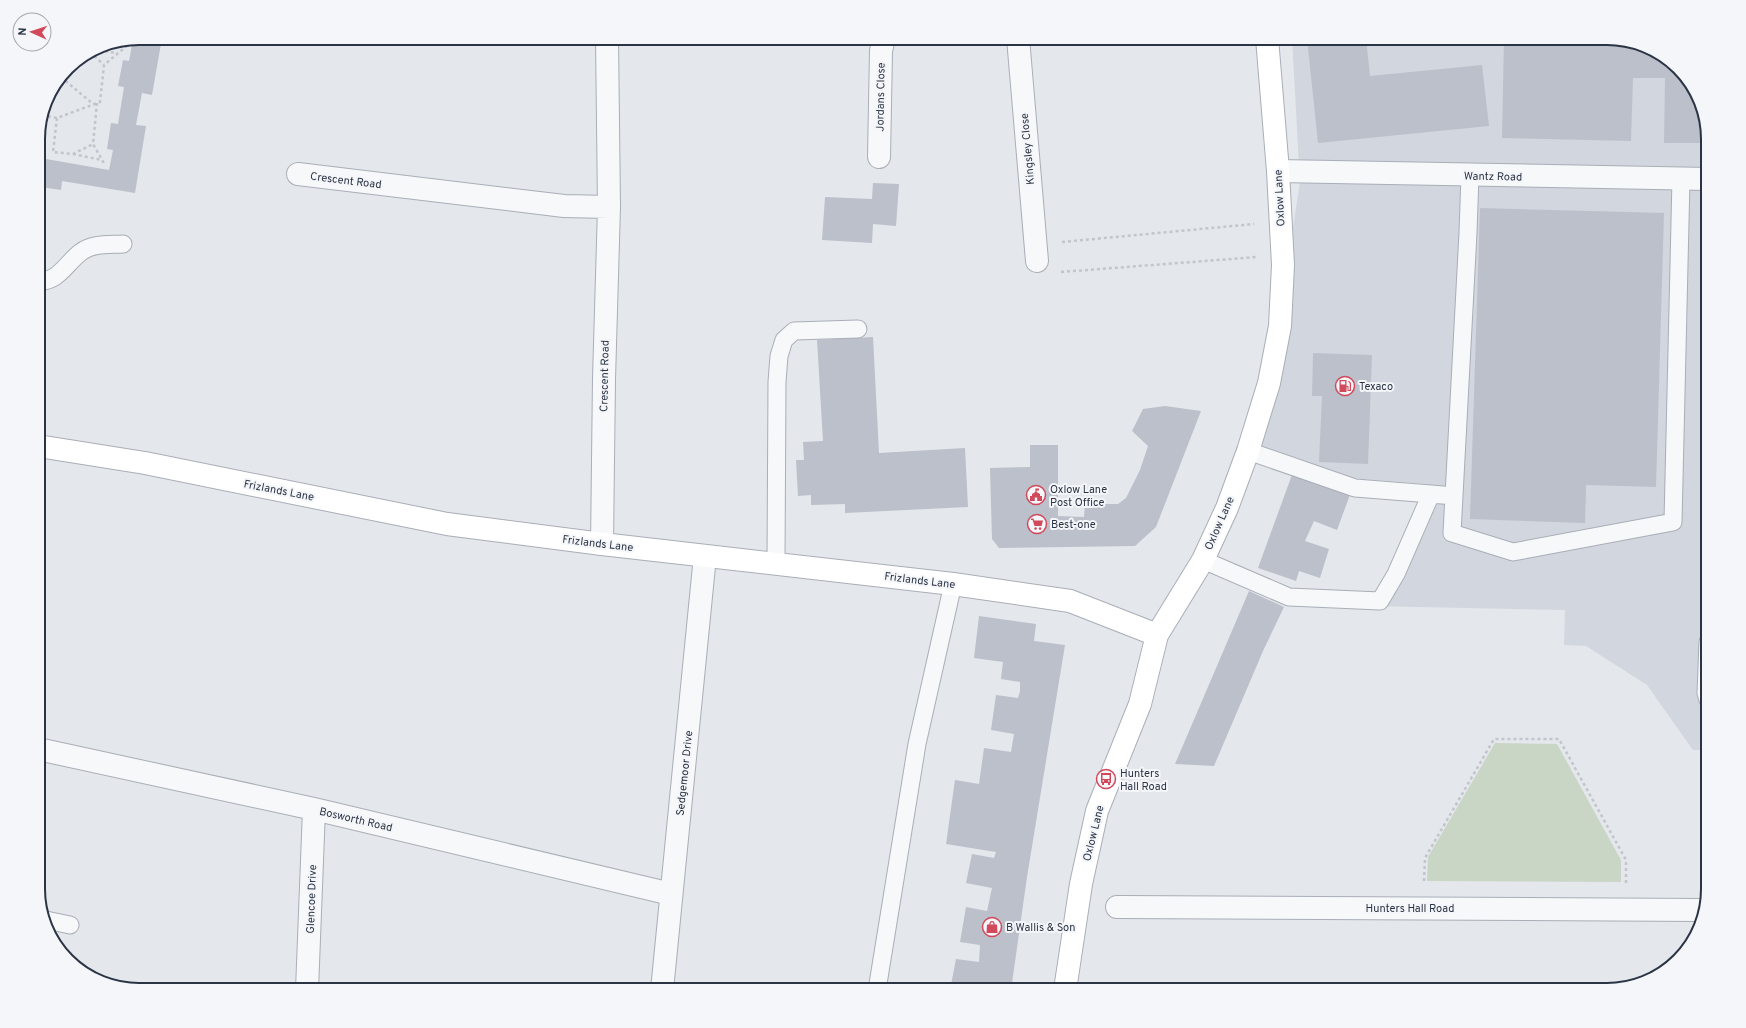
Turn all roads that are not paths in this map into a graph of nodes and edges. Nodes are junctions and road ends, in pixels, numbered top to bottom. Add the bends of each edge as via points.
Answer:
1 (607, 45) edge
2 (882, 45) edge
3 (1019, 45) edge
4 (1267, 45) edge
5 (879, 157) dead end
6 (1278, 170) junction
7 (298, 174) dead end
8 (1470, 175) junction
9 (1681, 178) junction
10 (1701, 179) edge
11 (608, 207) junction
12 (123, 244) dead end
13 (1036, 252) road end
14 (45, 279) edge
15 (858, 329) dead end
16 (45, 447) edge
17 (1248, 451) junction
18 (1431, 494) junction
19 (1454, 496) junction
20 (602, 544) junction
21 (705, 556) junction
22 (1203, 560) junction
23 (776, 563) junction
24 (953, 584) junction
25 (1157, 635) junction
26 (45, 751) edge
27 (314, 809) junction
28 (672, 894) junction
29 (1117, 907) dead end
30 (1698, 910) edge
31 (51, 921) edge
32 (70, 925) dead end
33 (307, 983) edge
34 (663, 983) edge
35 (878, 983) edge
36 (1066, 983) edge

1 - 11 street, Crescent Road
2 - 5 street, Jordans Close
3 - 13 street, Kingsley Close
4 - 6 street, Oxlow Lane
6 - 8 street, Wantz Road
6 - 17 street, Oxlow Lane via 1283,255 1280,326 1269,384
7 - 11 street, Crescent Road via 564,206
8 - 9 street, Wantz Road
8 - 19 lane
9 - 10 street, Wantz Road
9 - 19 lane via 1673,522 1513,552 1452,533
11 - 20 street, Crescent Road
12 - 14 lane via 95,245 81,252 56,277
15 - 23 lane via 794,331 784,340 777,382
16 - 20 street, Frizlands Lane via 145,463 447,524
17 - 18 lane via 1355,488
17 - 22 street, Oxlow Lane
18 - 19 lane
18 - 22 lane via 1396,574 1380,601 1290,597
20 - 21 street, Frizlands Lane
21 - 23 street, Frizlands Lane
21 - 28 street, Sedgemoor Drive
22 - 25 street, Oxlow Lane
23 - 24 street, Frizlands Lane
24 - 25 street, Frizlands Lane via 1070,601
24 - 35 lane via 917,744
25 - 36 street, Oxlow Lane via 1140,704 1096,811
26 - 27 street, Bosworth Road
27 - 28 street, Bosworth Road
27 - 33 street, Glencoe Drive
28 - 34 street, Sedgemoor Drive
29 - 30 street, Hunters Hall Road
31 - 32 lane

